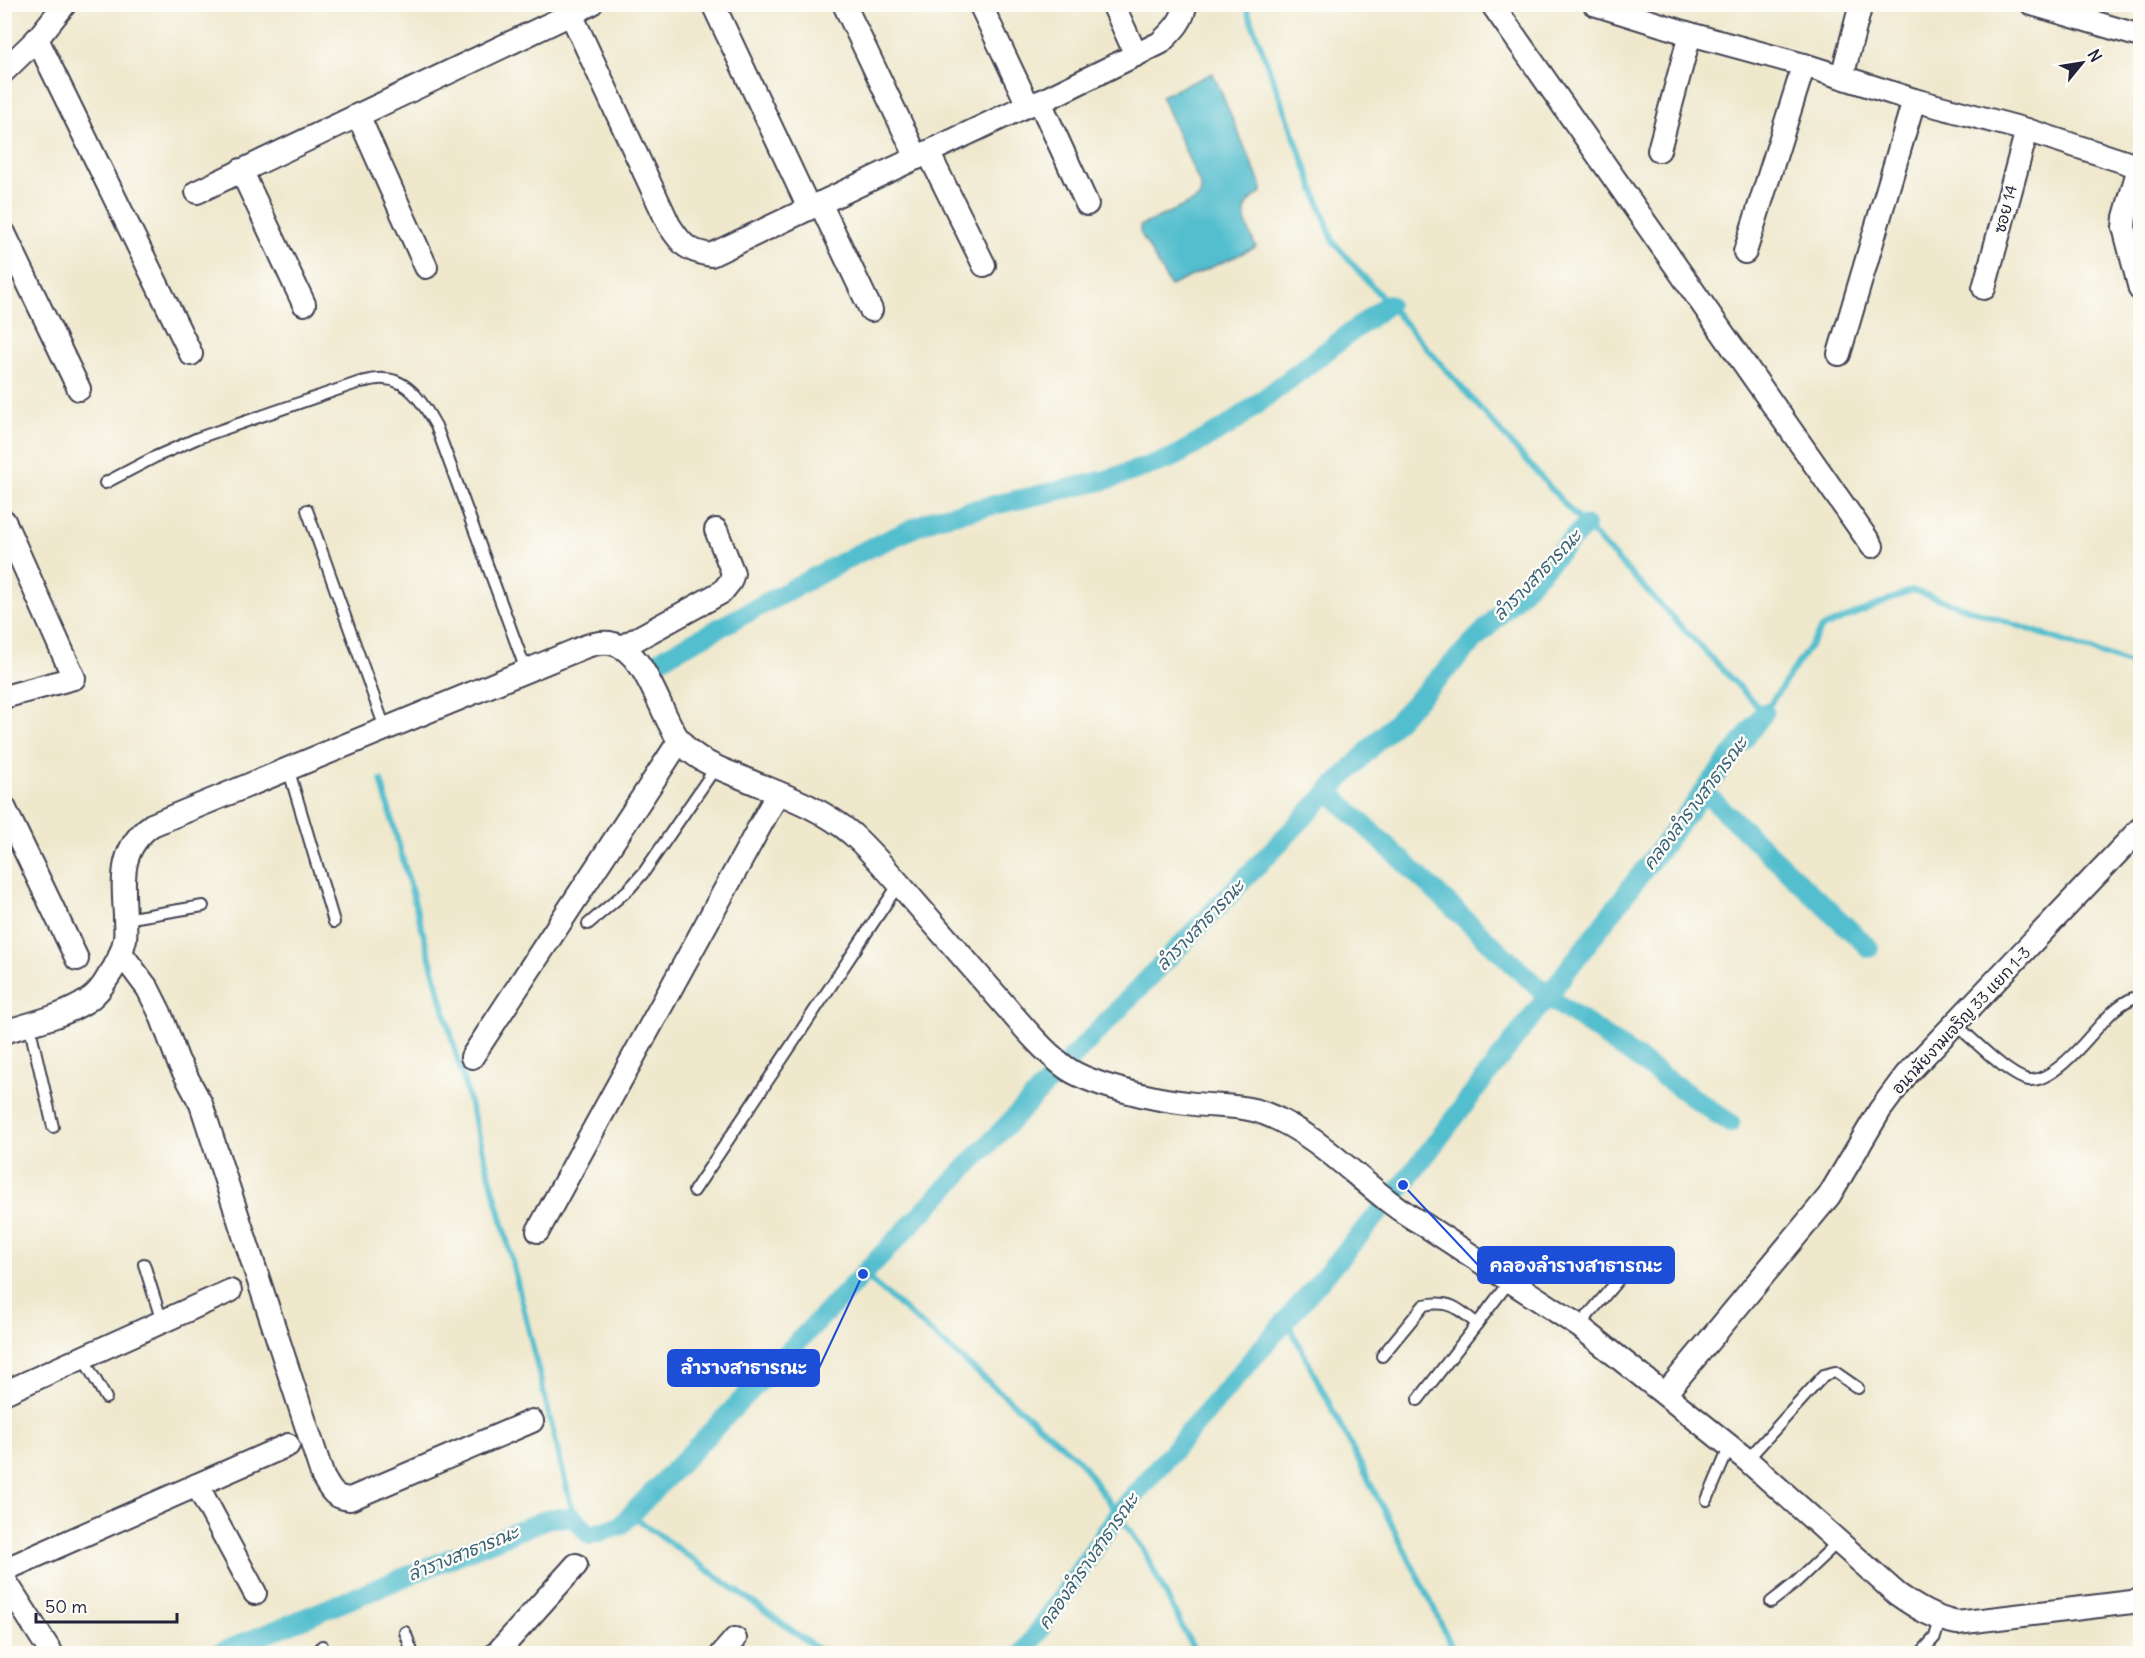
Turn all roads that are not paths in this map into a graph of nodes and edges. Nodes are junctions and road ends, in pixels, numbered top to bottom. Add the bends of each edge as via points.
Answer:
1 (65, 4) edge
2 (713, 4) edge
3 (844, 4) edge
4 (980, 4) edge
5 (1113, 4) edge
6 (1185, 4) edge
7 (1492, 4) edge
8 (1594, 4) edge
9 (1862, 4) edge
10 (2032, 4) edge
11 (581, 9) edge
12 (1690, 34) junction
13 (2140, 36) edge
14 (37, 39) junction
15 (1136, 55) junction
16 (1804, 65) junction
17 (4, 71) edge
18 (1842, 77) junction
19 (1914, 100) junction
20 (1034, 104) junction
21 (358, 115) junction
22 (2027, 130) junction
23 (1659, 150) dead end
24 (923, 155) junction
25 (2140, 166) edge
26 (242, 170) junction
27 (197, 192) dead end
28 (1087, 204) dead end
29 (815, 206) junction
30 (2140, 231) edge
31 (4, 233) edge
32 (2130, 251) junction
33 (1745, 252) dead end
34 (984, 265) dead end
35 (426, 267) dead end
36 (1984, 288) dead end
37 (2140, 289) edge
38 (304, 304) dead end
39 (871, 310) dead end
40 (191, 354) dead end
41 (1839, 354) dead end
42 (79, 389) dead end
43 (105, 483) dead end
44 (307, 510) dead end
45 (4, 521) edge
46 (716, 530) dead end
47 (1872, 546) dead end
48 (622, 647) junction
49 (526, 670) junction
50 (4, 698) edge
51 (385, 728) junction
52 (680, 740) junction
53 (716, 767) junction
54 (288, 768) junction
55 (778, 793) junction
56 (4, 807) edge
57 (2140, 829) edge
58 (899, 884) junction
59 (203, 906) dead end
60 (124, 910) junction
61 (334, 922) dead end
62 (588, 924) dead end
63 (121, 953) junction
64 (77, 959) dead end
65 (2133, 998) dead end
66 (28, 1024) junction
67 (1955, 1024) junction
68 (4, 1032) edge
69 (472, 1057) dead end
70 (53, 1127) dead end
71 (694, 1191) dead end
72 (538, 1231) dead end
73 (144, 1264) dead end
74 (1630, 1266) dead end
75 (1509, 1282) junction
76 (230, 1291) dead end
77 (162, 1322) junction
78 (1477, 1324) junction
79 (1579, 1326) junction
80 (1382, 1356) dead end
81 (83, 1358) junction
82 (1858, 1388) dead end
83 (4, 1393) edge
84 (1665, 1395) junction
85 (106, 1398) dead end
86 (1418, 1400) dead end
87 (532, 1421) dead end
88 (288, 1445) dead end
89 (1739, 1453) junction
90 (197, 1485) junction
91 (1707, 1500) dead end
92 (1838, 1542) junction
93 (576, 1565) dead end
94 (4, 1570) edge
95 (4, 1579) edge
96 (255, 1593) dead end
97 (2140, 1601) edge
98 (1772, 1602) dead end
99 (1940, 1620) junction
100 (405, 1632) dead end
101 (52, 1653) edge
102 (413, 1653) edge
103 (496, 1653) edge
104 (1920, 1653) edge

1 - 14 street
2 - 29 street
3 - 24 street
4 - 20 street
5 - 15 street
6 - 15 street via 1184,14 1160,44
7 - 47 street
8 - 12 street
9 - 18 street
10 - 13 street
11 - 21 street
11 - 29 street via 669,225 680,242 693,252 711,255
12 - 16 street
12 - 23 street
14 - 17 street
14 - 40 street
15 - 20 street
16 - 18 street
16 - 33 street
18 - 19 street
19 - 22 street
19 - 41 street
20 - 24 street
20 - 28 street
21 - 26 street
21 - 35 street
22 - 25 street
22 - 36 street, ซอย 14
24 - 29 street
24 - 34 street
25 - 32 street via 2125,217
26 - 27 street
26 - 38 street
29 - 39 street
30 - 32 street
31 - 42 street
32 - 37 street
43 - 49 lane via 198,438 360,382 386,378 403,384 422,403 435,426
44 - 51 lane
45 - 50 street via 74,678
46 - 48 street via 733,573 722,592
48 - 49 street via 598,643
48 - 52 street via 641,667
49 - 51 street
51 - 54 street
52 - 53 street
52 - 69 street
53 - 55 street
53 - 62 lane via 644,872
54 - 60 street via 141,833 126,858
54 - 61 lane
55 - 58 street via 828,817 853,835
55 - 72 street
56 - 64 street
57 - 67 street, อนามัยงามเจริญ 33 แยก 1-3
58 - 71 lane
58 - 75 street via 1059,1062 1097,1082 1157,1099 1241,1107 1293,1126 1400,1211
59 - 60 lane
60 - 63 street
63 - 66 street via 103,986 88,1000 66,1013
63 - 87 street via 148,989 201,1104 323,1477 331,1490 339,1498 350,1499
65 - 67 lane via 2120,1004 2057,1068 2030,1080 2011,1072
66 - 68 street
66 - 70 lane
67 - 84 street, อนามัยงามเจริญ 33 แยก 1-3 via 1906,1075 1880,1110 1829,1196
73 - 77 lane
74 - 79 lane
75 - 78 lane
75 - 79 street
76 - 77 street
77 - 81 street
78 - 80 lane via 1446,1303 1424,1305
78 - 86 lane
79 - 84 street
81 - 83 street
81 - 85 lane
82 - 89 lane via 1835,1372 1824,1375
84 - 89 street
88 - 90 street
89 - 91 lane
89 - 92 street
90 - 94 street
90 - 96 street
92 - 98 lane
92 - 99 street via 1897,1594
93 - 103 street
95 - 101 street
97 - 99 street via 1957,1623
99 - 104 lane via 1935,1637
100 - 102 lane

